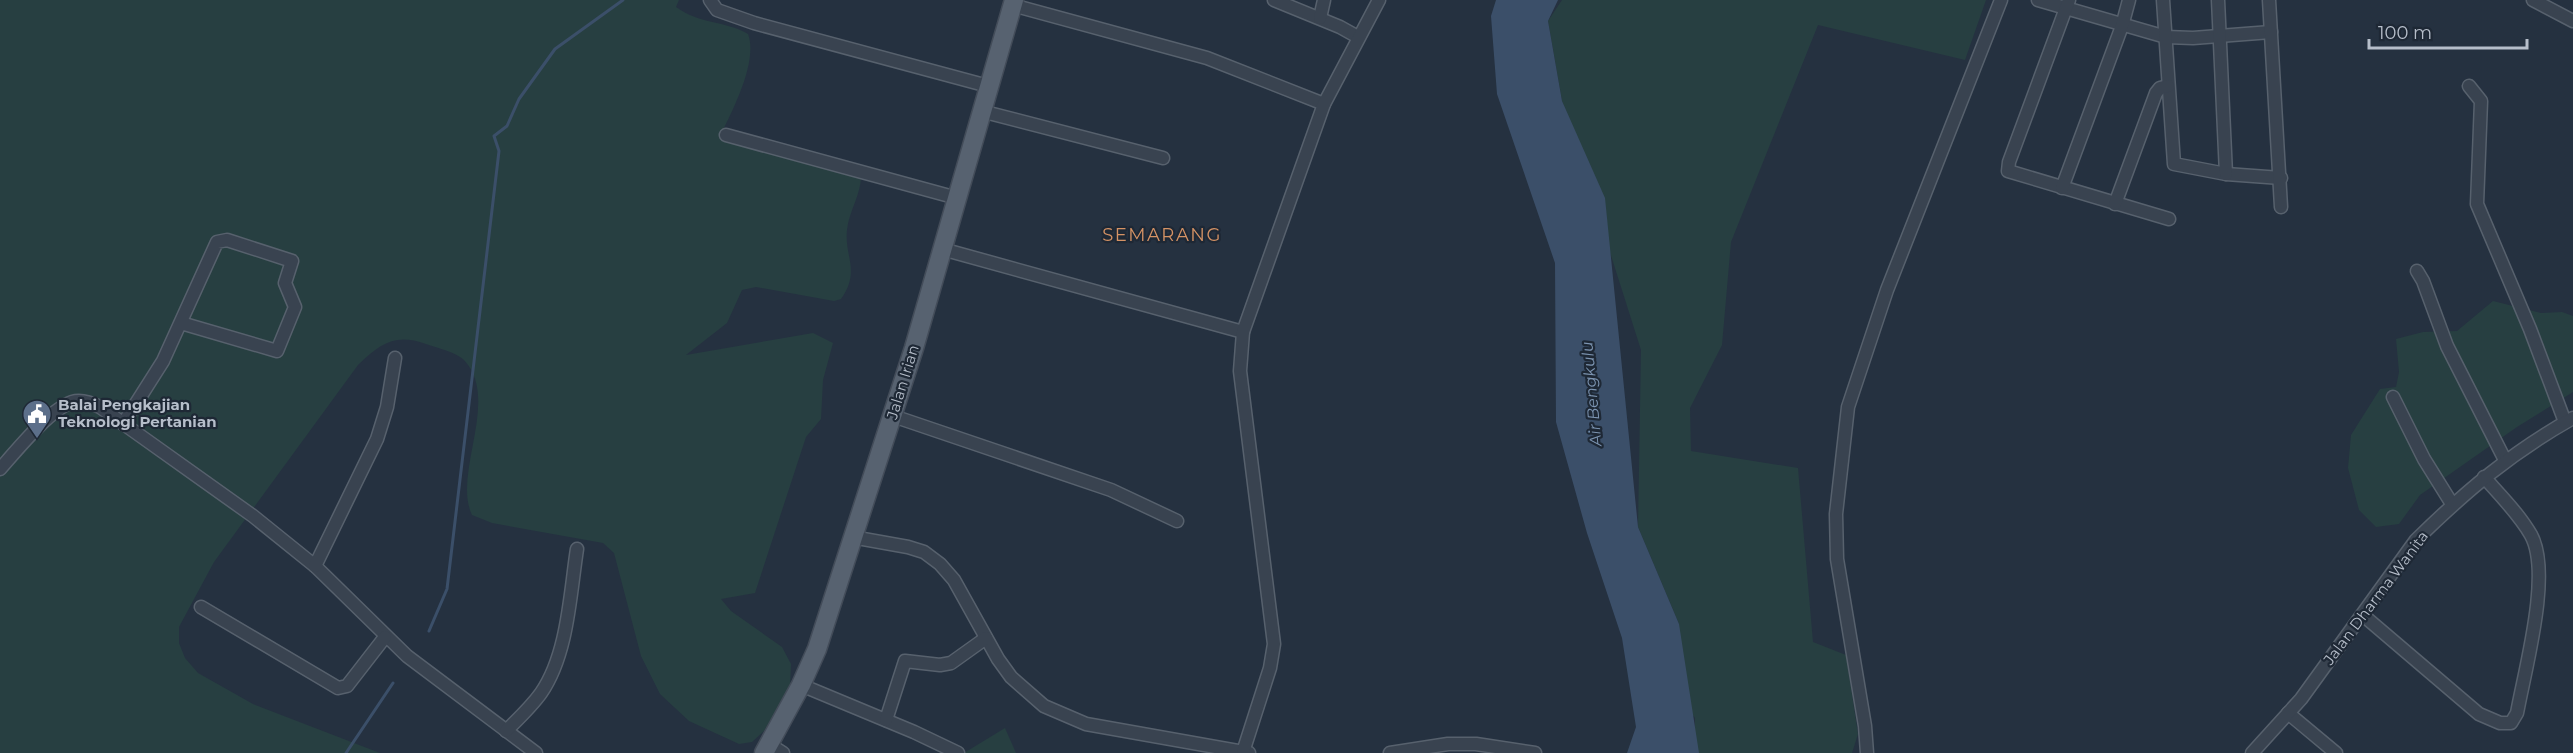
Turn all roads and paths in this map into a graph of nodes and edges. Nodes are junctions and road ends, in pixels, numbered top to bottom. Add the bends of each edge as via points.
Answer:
1 (710, 0) edge
2 (1274, 0) edge
3 (1324, 0) edge
4 (1379, 0) edge
5 (2001, 0) edge
6 (2038, 0) edge
7 (2129, 0) edge
8 (2163, 0) edge
9 (2218, 0) edge
10 (2269, 0) edge
11 (2533, 0) edge
12 (1013, 2) edge
13 (2068, 4) edge
14 (1320, 18) junction
15 (2573, 21) edge
16 (2122, 26) junction
17 (2271, 32) junction
18 (2222, 36) junction
19 (1358, 37) junction
20 (2166, 37) junction
21 (988, 86) junction
22 (2168, 86) junction
23 (2469, 86) dead end
24 (1324, 104) junction
25 (981, 111) junction
26 (726, 135) dead end
27 (1164, 158) dead end
28 (2226, 174) junction
29 (2281, 178) junction
30 (2062, 188) junction
31 (957, 198) junction
32 (2115, 204) junction
33 (2282, 207) dead end
34 (2169, 219) dead end
35 (942, 249) junction
36 (2417, 271) dead end
37 (181, 323) junction
38 (1243, 332) junction
39 (395, 358) dead end
40 (2392, 398) dead end
41 (893, 416) junction
42 (2569, 420) edge
43 (123, 424) junction
44 (2505, 460) junction
45 (0, 469) edge
46 (2484, 477) junction
47 (2452, 504) junction
48 (1177, 521) dead end
49 (852, 537) junction
50 (577, 549) dead end
51 (315, 566) junction
52 (201, 607) dead end
53 (2364, 616) junction
54 (385, 636) junction
55 (986, 638) junction
56 (801, 685) junction
57 (2288, 713) junction
58 (886, 720) junction
59 (506, 731) junction
60 (772, 750) edge
61 (1243, 752) edge
62 (536, 753) edge
63 (957, 753) edge
64 (1249, 753) edge
65 (1390, 753) edge
66 (1535, 753) edge
67 (1867, 753) edge
68 (2252, 753) edge
69 (2336, 753) edge

1 - 21 street via 717,10 754,23
2 - 14 street
3 - 14 street
4 - 19 street
5 - 67 street via 1883,301 1854,384 1845,424 1836,514 1838,559
6 - 13 street
7 - 16 street
8 - 20 street
9 - 18 street
10 - 17 street
11 - 15 street
12 - 21 main road, Jalan Irian
12 - 24 street via 1207,58
13 - 16 street
13 - 30 street via 2007,168 2014,176
14 - 19 street
16 - 20 street
16 - 30 street
17 - 18 street
17 - 29 street
18 - 20 street
18 - 28 street
19 - 24 street
20 - 22 street
21 - 25 main road, Jalan Irian
22 - 28 street via 2174,164
22 - 32 street via 2156,93
23 - 42 street via 2481,101 2477,204
24 - 38 street
25 - 27 street
25 - 31 main road, Jalan Irian
26 - 31 street
28 - 29 street
29 - 33 street
30 - 32 street
31 - 35 main road, Jalan Irian
32 - 34 street
35 - 38 street
35 - 41 main road, Jalan Irian
36 - 44 street via 2447,346
37 - 37 street via 277,351 295,307 285,283 291,261 234,241 220,240 214,245
37 - 43 street via 163,361
38 - 61 street via 1240,371 1274,644
39 - 51 street via 377,440
40 - 47 street
41 - 48 street via 1111,490
41 - 49 main road, Jalan Irian
42 - 44 street, Jalan Dharma Wanita
43 - 45 street via 95,404 74,402 50,417
43 - 51 street via 216,489
44 - 46 street, Jalan Dharma Wanita
46 - 47 street, Jalan Dharma Wanita
46 - 53 street via 2531,535 2539,557 2535,616 2517,713 2511,723 2479,714
47 - 53 street, Jalan Dharma Wanita via 2416,540
49 - 55 street via 908,547 924,552 940,564 954,580
49 - 56 main road, Jalan Irian via 817,649
50 - 59 street via 563,631 548,681
51 - 54 street
52 - 54 street via 338,688 347,686
53 - 57 street, Jalan Dharma Wanita
54 - 59 street
55 - 58 street via 951,663 905,661
55 - 61 street via 1011,677 1062,716 1086,724
56 - 58 street
56 - 60 main road, Jalan Irian
57 - 68 street, Jalan Dharma Wanita
57 - 69 street
58 - 63 street
59 - 62 street
61 - 64 street
65 - 66 street via 1448,744

